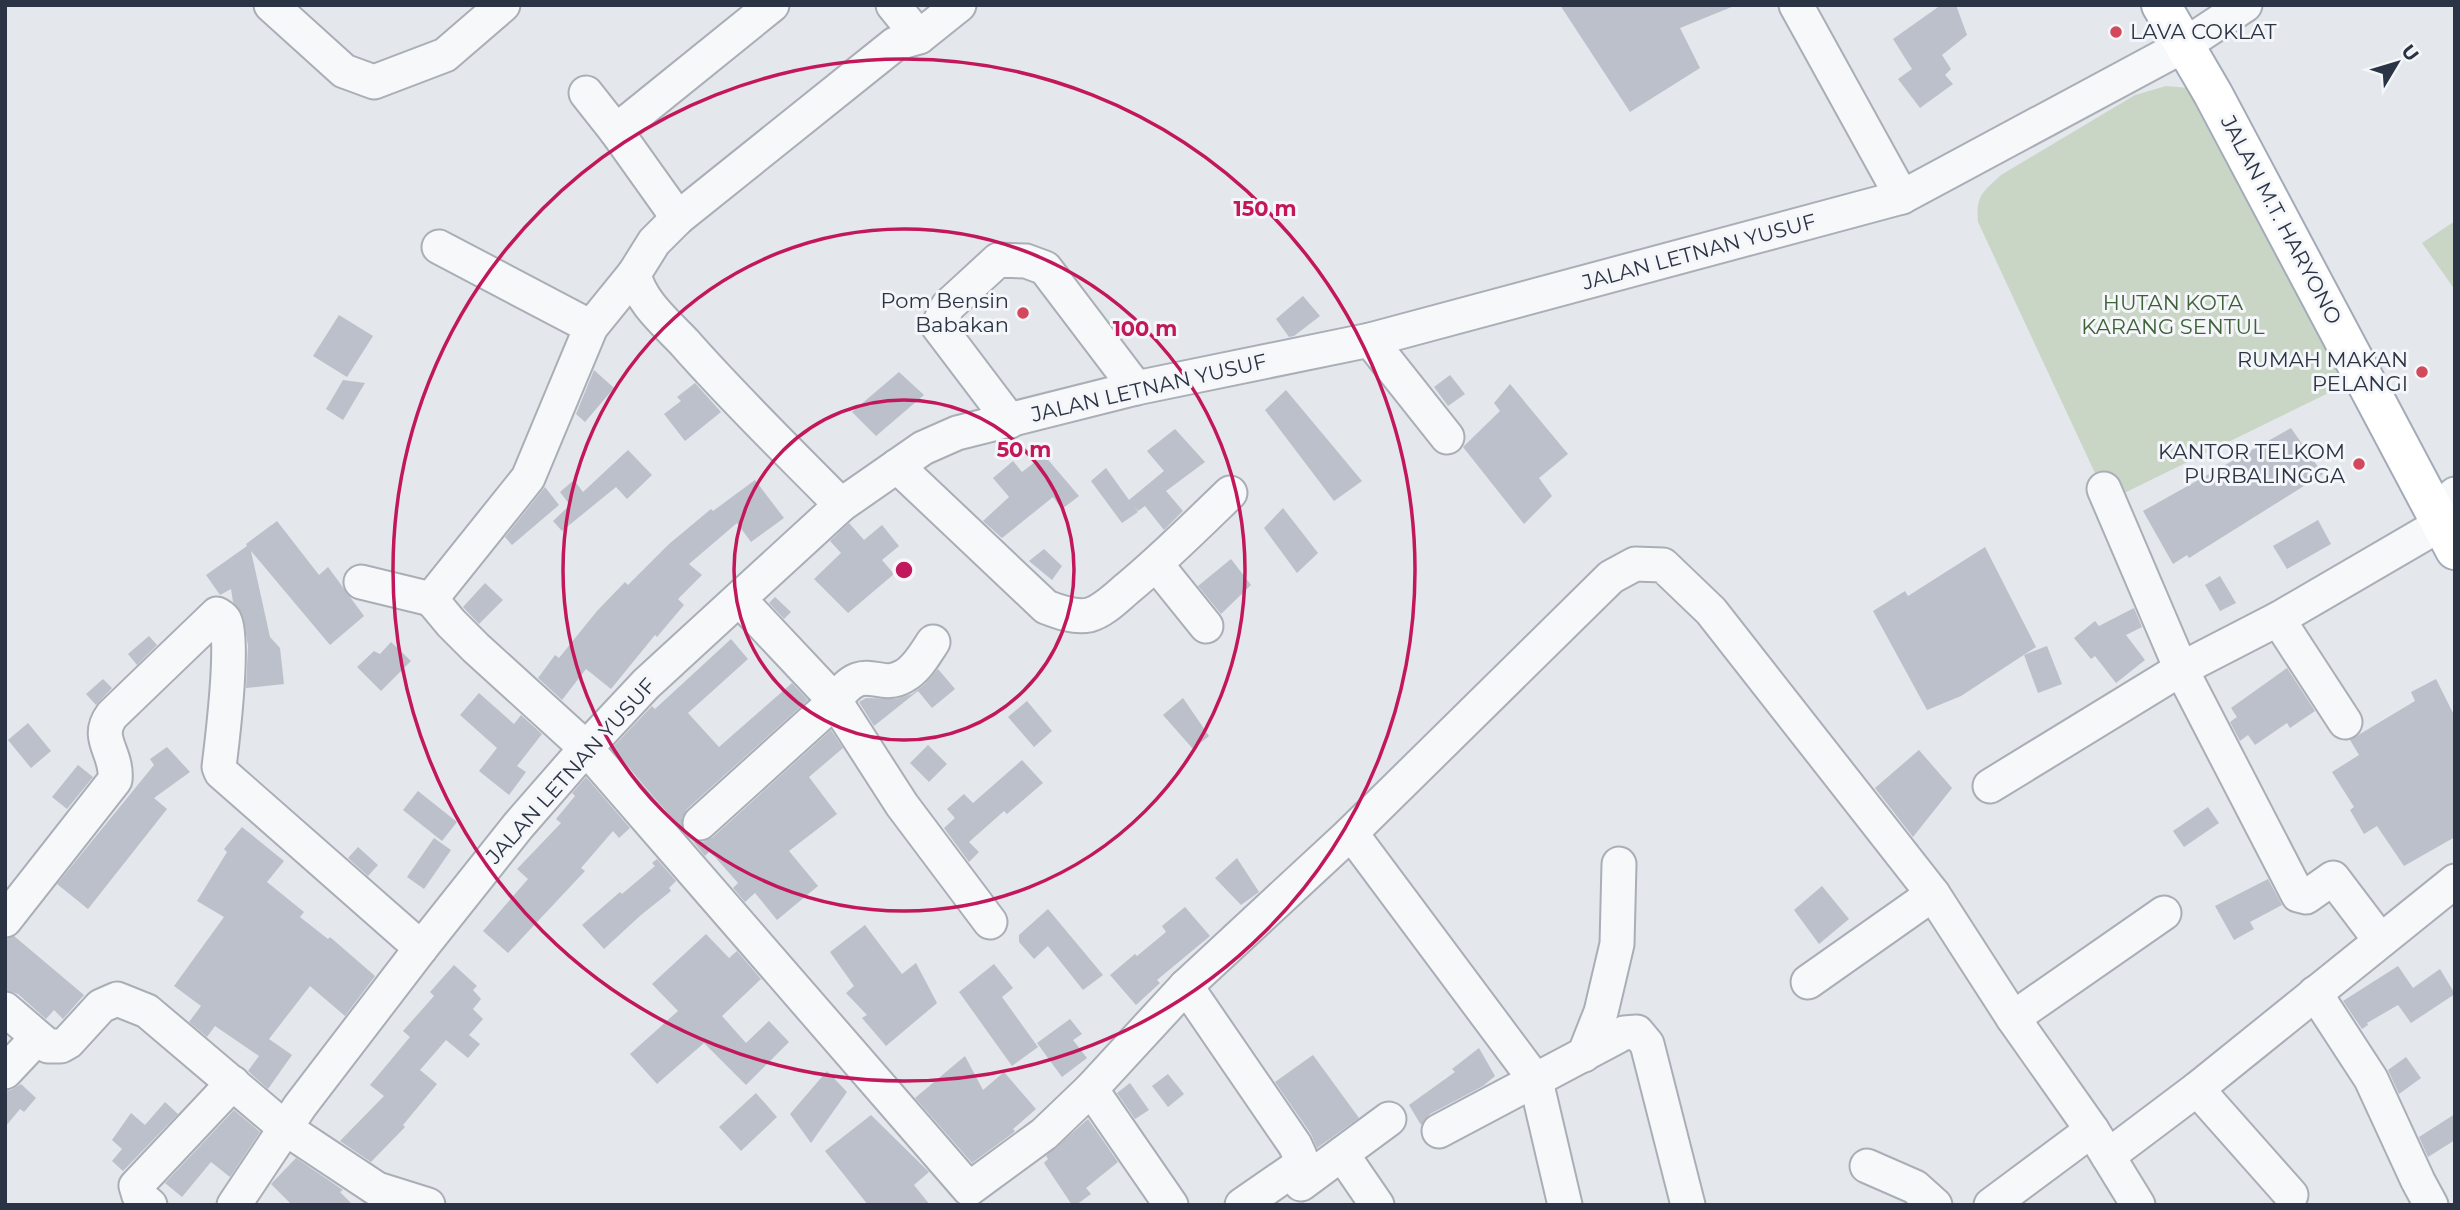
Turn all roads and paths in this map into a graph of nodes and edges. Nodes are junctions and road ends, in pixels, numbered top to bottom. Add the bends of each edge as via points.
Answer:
1 (271, 5) edge
2 (503, 5) edge
3 (772, 5) edge
4 (893, 5) edge
5 (958, 5) edge
6 (1796, 5) edge
7 (2161, 5) edge
8 (2245, 5) edge
9 (919, 37) junction
10 (2183, 46) junction
11 (586, 93) dead end
12 (616, 131) junction
13 (1902, 197) junction
14 (678, 218) junction
15 (439, 247) dead end
16 (634, 274) junction
17 (591, 327) junction
18 (1370, 340) junction
19 (1136, 388) junction
20 (1010, 421) junction
21 (1447, 437) dead end
22 (897, 466) junction
23 (2104, 489) dead end
24 (1230, 494) dead end
25 (841, 505) junction
26 (2446, 519) edge
27 (1156, 564) junction
28 (361, 582) dead end
29 (431, 598) junction
30 (738, 600) junction
31 (2278, 619) junction
32 (1206, 626) dead end
33 (933, 642) dead end
34 (2181, 669) junction
35 (835, 701) junction
36 (2345, 722) dead end
37 (586, 748) junction
38 (1990, 786) dead end
39 (700, 824) dead end
40 (1352, 833) junction
41 (1619, 864) dead end
42 (2452, 892) edge
43 (1933, 894) junction
44 (2164, 913) dead end
45 (5, 920) edge
46 (990, 922) dead end
47 (2380, 940) junction
48 (421, 948) junction
49 (1808, 982) dead end
50 (1186, 986) junction
51 (2315, 993) junction
52 (5, 1009) edge
53 (2013, 1018) junction
54 (37, 1038) junction
55 (1584, 1055) junction
56 (5, 1072) edge
57 (1536, 1082) junction
58 (233, 1083) junction
59 (2197, 1088) junction
60 (1091, 1089) junction
61 (1389, 1119) dead end
62 (285, 1128) junction
63 (1439, 1130) dead end
64 (2100, 1143) junction
65 (1342, 1154) junction
66 (1867, 1166) dead end
67 (1303, 1187) edge
68 (2291, 1195) dead end
69 (974, 1198) edge
70 (245, 1201) edge
71 (150, 1205) edge
72 (428, 1205) edge
73 (1171, 1205) edge
74 (1242, 1205) edge
75 (1377, 1205) edge
76 (1565, 1205) edge
77 (1688, 1205) edge
78 (1935, 1205) edge
79 (1991, 1205) edge
80 (2138, 1205) edge
81 (2431, 1205) edge

1 - 2 street via 344,71 374,82 445,55
3 - 12 street
4 - 9 street
5 - 9 street
6 - 13 street
7 - 10 main road, JALAN M.T. HARYONO
8 - 10 street, JALAN LETNAN YUSUF
9 - 14 street via 895,44
10 - 13 street, JALAN LETNAN YUSUF
10 - 26 main road, JALAN M.T. HARYONO
11 - 12 street
12 - 14 street
13 - 18 street, JALAN LETNAN YUSUF
14 - 16 street via 654,242
15 - 17 street
16 - 17 street
16 - 25 street via 640,292 716,379
17 - 29 street via 528,478
18 - 19 street, JALAN LETNAN YUSUF
18 - 21 street
19 - 20 street, JALAN LETNAN YUSUF
19 - 20 street via 1045,268 1026,261 998,260 948,306 938,326
20 - 22 street, JALAN LETNAN YUSUF via 957,433
22 - 25 street, JALAN LETNAN YUSUF
22 - 27 street via 1046,607 1091,614
23 - 34 street
24 - 27 street
25 - 30 street, JALAN LETNAN YUSUF
26 - 31 street
27 - 32 street
28 - 29 street
29 - 37 street via 468,639
30 - 35 street
30 - 37 street, JALAN LETNAN YUSUF via 646,684
31 - 34 street
31 - 36 street
33 - 35 street via 905,676 895,680 863,676
34 - 38 street
34 - 47 street via 2299,897 2333,878
35 - 39 street
35 - 46 street via 902,805
37 - 48 street, JALAN LETNAN YUSUF
37 - 69 street
40 - 43 street via 1611,577 1635,564 1663,565 1711,611
40 - 50 street
40 - 57 street
41 - 55 street via 1617,944 1601,1012
42 - 47 street
43 - 49 street
43 - 53 street
44 - 53 street
45 - 48 street via 115,780 104,725 217,614 229,632 219,767 223,775
47 - 51 street
48 - 62 street, JALAN LETNAN YUSUF
50 - 60 street
50 - 67 street via 1297,1150
51 - 59 street
51 - 81 street via 2371,1080
52 - 54 street
53 - 64 street
54 - 56 street
54 - 58 street via 48,1046 61,1046 101,1006 125,1002 147,1011
55 - 57 street
55 - 77 street via 1624,1033 1642,1036
57 - 63 street
57 - 76 street
58 - 62 street
58 - 71 street via 136,1186 139,1196
59 - 64 street
59 - 68 street
60 - 69 street
60 - 73 street
61 - 65 street
62 - 70 street, JALAN LETNAN YUSUF
62 - 72 street via 377,1189
64 - 79 street
64 - 80 street
65 - 67 street
65 - 75 street
66 - 78 street via 1915,1187
67 - 74 street

